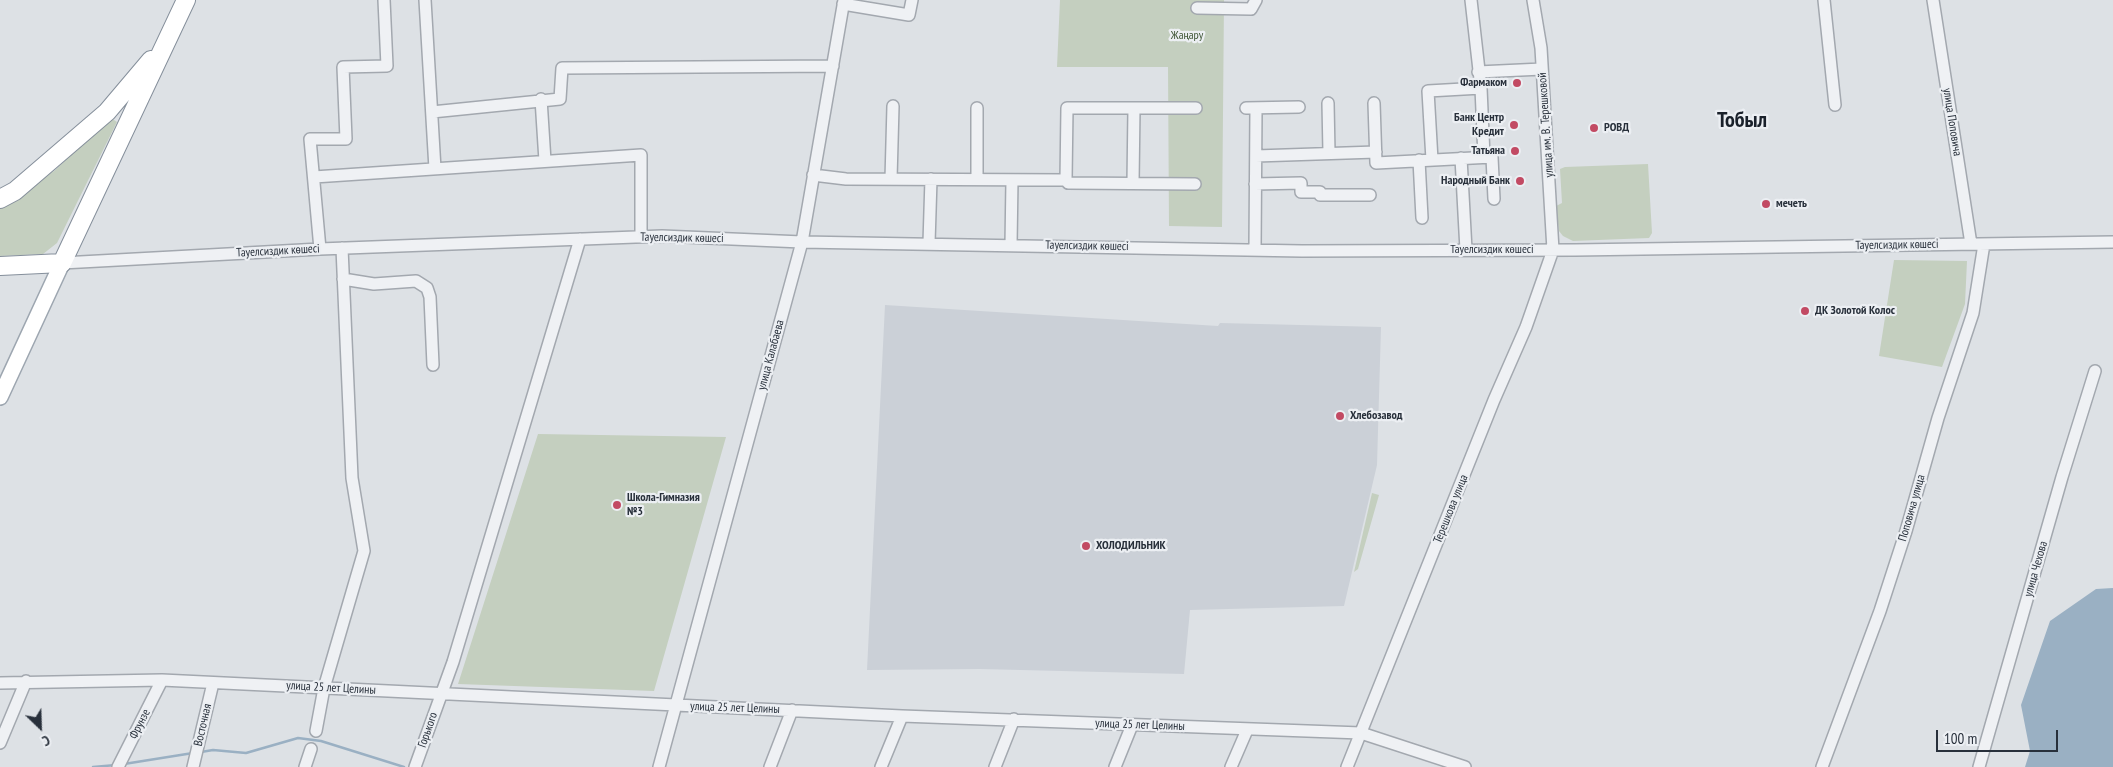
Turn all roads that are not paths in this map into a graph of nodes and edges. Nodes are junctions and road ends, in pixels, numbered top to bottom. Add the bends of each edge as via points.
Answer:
1 (186, 0) edge
2 (384, 0) edge
3 (425, 0) edge
4 (912, 0) edge
5 (1256, 0) edge
6 (1471, 0) edge
7 (1533, 0) edge
8 (1824, 0) edge
9 (1933, 0) edge
10 (844, 2) edge
11 (1197, 8) dead end
12 (167, 41) junction
13 (832, 66) junction
14 (1542, 69) junction
15 (1478, 72) junction
16 (1481, 88) junction
17 (541, 99) junction
18 (1374, 102) dead end
19 (1328, 103) dead end
20 (1834, 105) dead end
21 (893, 106) dead end
22 (1299, 107) dead end
23 (977, 108) dead end
24 (1134, 108) junction
25 (1196, 108) dead end
26 (432, 112) junction
27 (1376, 152) junction
28 (1329, 153) junction
29 (1256, 156) junction
30 (1484, 157) junction
31 (1461, 158) junction
32 (1419, 160) junction
33 (1432, 160) junction
34 (545, 161) junction
35 (435, 169) junction
36 (813, 175) junction
37 (314, 177) junction
38 (891, 179) junction
39 (931, 179) junction
40 (977, 179) junction
41 (1012, 180) junction
42 (1066, 180) junction
43 (1132, 184) junction
44 (1195, 184) dead end
45 (1255, 184) junction
46 (1370, 195) dead end
47 (0, 198) edge
48 (1494, 199) dead end
49 (1422, 218) dead end
50 (641, 237) junction
51 (580, 239) junction
52 (802, 242) junction
53 (2113, 242) edge
54 (929, 243) junction
55 (1971, 244) junction
56 (1984, 244) junction
57 (1011, 245) junction
58 (342, 248) junction
59 (320, 249) junction
60 (1254, 250) junction
61 (1466, 250) junction
62 (1553, 250) junction
63 (62, 263) junction
64 (0, 266) edge
65 (343, 279) junction
66 (433, 365) dead end
67 (2095, 371) dead end
68 (0, 397) edge
69 (162, 680) junction
70 (26, 681) junction
71 (0, 683) edge
72 (213, 683) junction
73 (324, 688) junction
74 (441, 693) junction
75 (677, 705) junction
76 (792, 710) junction
77 (902, 716) junction
78 (1014, 720) junction
79 (1132, 725) junction
80 (1247, 730) junction
81 (316, 731) dead end
82 (1361, 733) junction
83 (0, 743) edge
84 (310, 750) dead end
85 (416, 764) edge
86 (118, 767) edge
87 (193, 767) edge
88 (305, 767) edge
89 (660, 767) edge
90 (770, 767) edge
91 (881, 767) edge
92 (995, 767) edge
93 (1115, 767) edge
94 (1231, 767) edge
95 (1347, 767) edge
96 (1463, 767) edge
97 (1822, 767) edge
98 (1979, 767) edge

1 - 12 highway
2 - 37 street via 387,66 344,67 346,138 310,139
3 - 26 street
4 - 10 street via 909,15
5 - 11 street via 1251,9
6 - 15 street
7 - 14 street, улица им. В. Терешковой
8 - 20 street
9 - 55 street, улица Поповича
10 - 13 street, улица Калабаева
12 - 47 highway via 107,112 15,191
12 - 63 highway
13 - 17 street via 562,68 560,99
13 - 36 street, улица Калабаева
14 - 15 street
14 - 62 street, улица им. В. Терешковой
15 - 16 street
16 - 30 street
16 - 33 street via 1428,91
17 - 26 street
17 - 34 street
18 - 27 street
19 - 28 street
21 - 38 street
22 - 29 street via 1251,108
23 - 40 street
24 - 25 street
24 - 42 street via 1067,108
24 - 43 street
26 - 35 street
27 - 28 street
27 - 32 street via 1376,163
28 - 29 street
29 - 45 street
30 - 31 street
30 - 48 street via 1492,157
31 - 33 street
31 - 61 street
32 - 33 street
32 - 49 street
34 - 35 street
34 - 50 street via 641,155
35 - 37 street
36 - 38 street
36 - 52 street, улица Калабаева
37 - 59 street
38 - 39 street
39 - 40 street
39 - 54 street
40 - 41 street
41 - 42 street
41 - 57 street
42 - 43 street via 1068,183
43 - 44 street
45 - 46 street via 1301,183 1301,192
45 - 60 street
50 - 51 street, Тауелсиздик көшесі
50 - 52 street, Тауелсиздик көшесі
51 - 58 street, Тауелсиздик көшесі
51 - 74 street, Горького
52 - 54 street, Тауелсиздик көшесі
52 - 75 street, улица Калабаева
53 - 56 street, Тауелсиздик көшесі
54 - 57 street, Тауелсиздик көшесі
55 - 56 street, Тауелсиздик көшесі
55 - 62 street, Тауелсиздик көшесі
56 - 97 street, Поповича улица via 1973,314 1938,418 1906,532
57 - 60 street, Тауелсиздик көшесі
58 - 59 street, Тауелсиздик көшесі
58 - 65 street
59 - 63 street, Тауелсиздик көшесі
60 - 61 street, Тауелсиздик көшесі
61 - 62 street, Тауелсиздик көшесі
62 - 82 street, Терешкова улица via 1526,328
63 - 64 highway
63 - 68 main road
65 - 66 street via 374,284 416,281 427,288
65 - 73 street via 352,478 364,551
67 - 98 street, улица Чехова
69 - 70 street, улица 25 лет Целины
69 - 72 street, улица 25 лет Целины
69 - 86 street, Фрунзе
70 - 71 street, улица 25 лет Целины
70 - 83 street
72 - 73 street, улица 25 лет Целины
72 - 87 street, Восточная
73 - 74 street, улица 25 лет Целины
73 - 81 street
74 - 75 street, улица 25 лет Целины
74 - 85 street, Горького
75 - 76 street, улица 25 лет Целины
75 - 89 street, улица Калабаева
76 - 77 street, улица 25 лет Целины
76 - 90 street
77 - 78 street, улица 25 лет Целины
77 - 91 street
78 - 79 street, улица 25 лет Целины
78 - 92 street
79 - 80 street, улица 25 лет Целины
79 - 93 street
80 - 82 street, улица 25 лет Целины
80 - 94 street
82 - 95 street, Терешкова улица
82 - 96 street, улица 25 лет Целины
84 - 88 street

